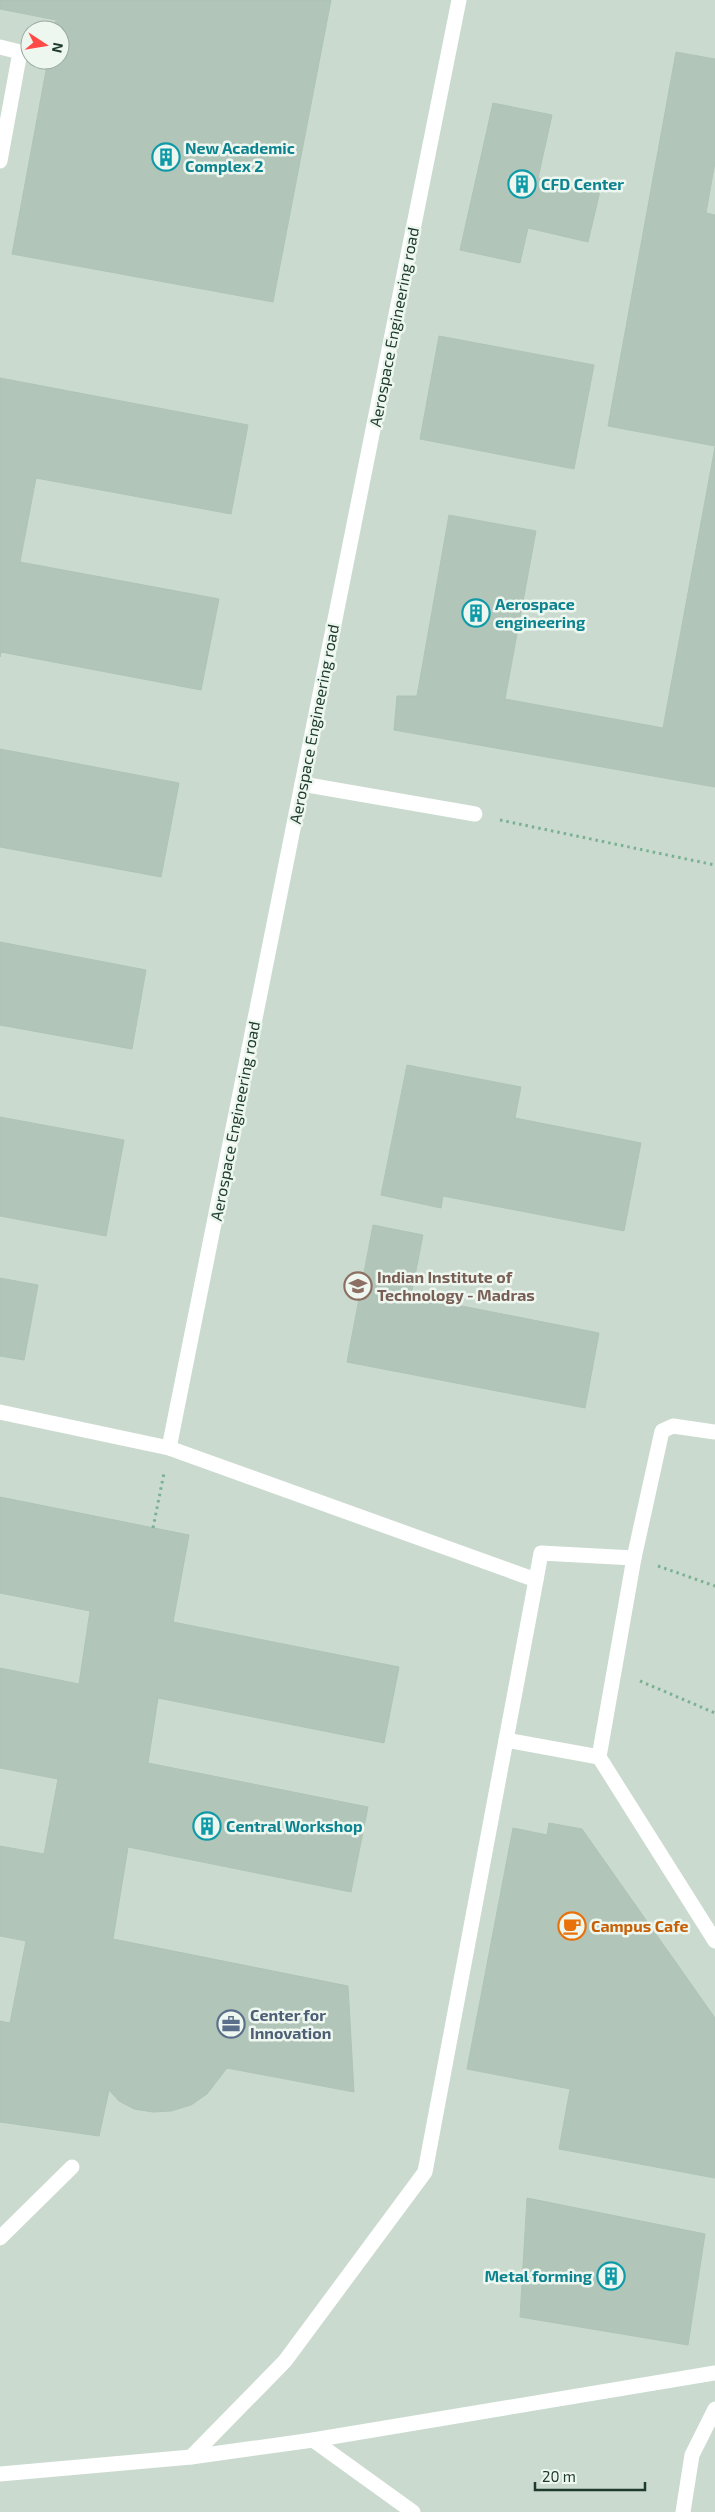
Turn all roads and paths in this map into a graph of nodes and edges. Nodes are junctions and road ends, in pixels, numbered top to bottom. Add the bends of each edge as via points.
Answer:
1 (459, 0) edge
2 (0, 48) edge
3 (0, 161) edge
4 (302, 784) junction
5 (475, 814) joint
6 (715, 865) edge
7 (0, 1412) edge
8 (715, 1432) edge
9 (169, 1448) junction
10 (153, 1528) dead end
11 (634, 1558) junction
12 (536, 1580) junction
13 (715, 1586) edge
14 (614, 1670) junction
15 (715, 1713) edge
16 (506, 1740) junction
17 (599, 1757) junction
18 (715, 1942) edge
19 (72, 2167) dead end
20 (0, 2238) edge
21 (715, 2373) edge
22 (715, 2410) edge
23 (313, 2440) junction
24 (191, 2457) junction
25 (0, 2474) edge
26 (413, 2512) edge
27 (683, 2512) edge

1 - 4 street, Aerospace Engineering road
2 - 3 street via 20,52
4 - 5 street
4 - 9 street, Aerospace Engineering road
5 - 6 path
7 - 9 street
8 - 11 street via 673,1426 662,1431
9 - 10 path
9 - 12 street
11 - 12 street via 541,1553
11 - 13 path
11 - 14 street
12 - 16 street
14 - 15 path
14 - 17 street
16 - 17 street
16 - 24 street via 426,2172 284,2361
17 - 18 street
19 - 20 street
21 - 23 street
22 - 27 street via 692,2455
23 - 24 street
23 - 26 street
24 - 25 street

